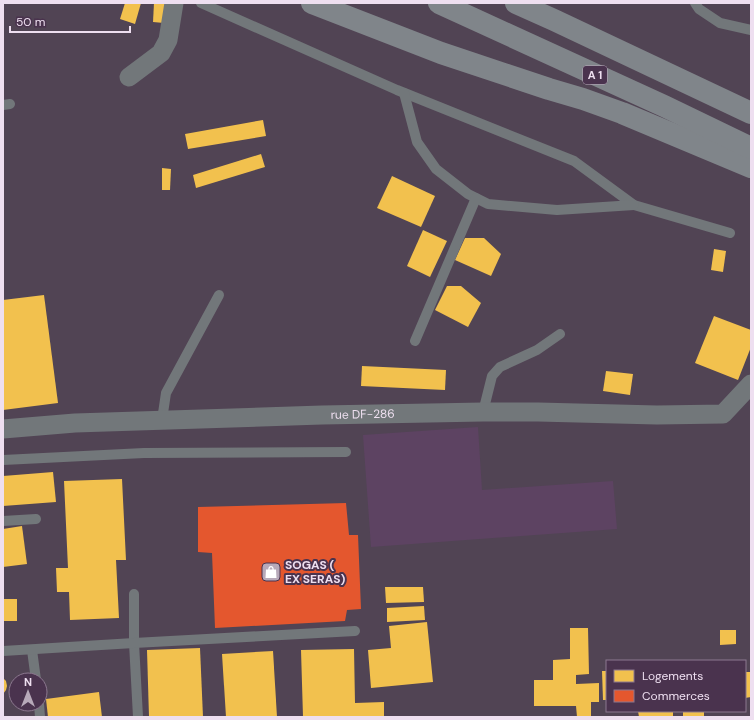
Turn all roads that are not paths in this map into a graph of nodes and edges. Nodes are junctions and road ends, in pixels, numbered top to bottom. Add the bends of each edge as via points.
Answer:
1 (174, 3) edge
2 (201, 3) edge
3 (312, 3) edge
4 (439, 3) edge
5 (516, 3) edge
6 (540, 3) edge
7 (695, 3) edge
8 (554, 20) junction
9 (751, 30) edge
10 (129, 77) dead end
11 (404, 93) junction
12 (751, 113) edge
13 (751, 148) edge
14 (751, 167) edge
15 (476, 198) junction
16 (634, 205) junction
17 (730, 233) dead end
18 (219, 295) dead end
19 (560, 334) dead end
20 (415, 341) dead end
21 (751, 384) edge
22 (483, 412) junction
23 (162, 420) junction
24 (3, 429) edge
25 (346, 452) dead end
26 (3, 460) edge
27 (36, 519) dead end
28 (3, 521) edge
29 (134, 594) dead end
30 (355, 631) dead end
31 (134, 642) junction
32 (32, 650) junction
33 (3, 651) edge
34 (35, 672) edge
35 (138, 717) edge

1 - 10 street via 168,40 161,53
2 - 11 lane
3 - 14 highway via 441,53 622,113
4 - 13 highway, A 1
5 - 8 highway
6 - 8 highway
7 - 9 lane via 699,9 720,23
8 - 12 highway
11 - 15 lane via 417,142 436,169
11 - 16 lane via 574,161
15 - 16 lane via 488,204 556,210
15 - 20 lane
16 - 17 lane
18 - 23 lane via 166,393
19 - 22 lane via 537,350 500,367 492,376
21 - 22 street, rue DF-286 via 723,414 657,416
22 - 23 street, rue DF-286
23 - 24 street, rue DF-286
25 - 26 lane via 144,453
27 - 28 lane
29 - 31 lane
30 - 31 lane
31 - 32 lane
31 - 35 lane
32 - 33 lane
32 - 34 lane

